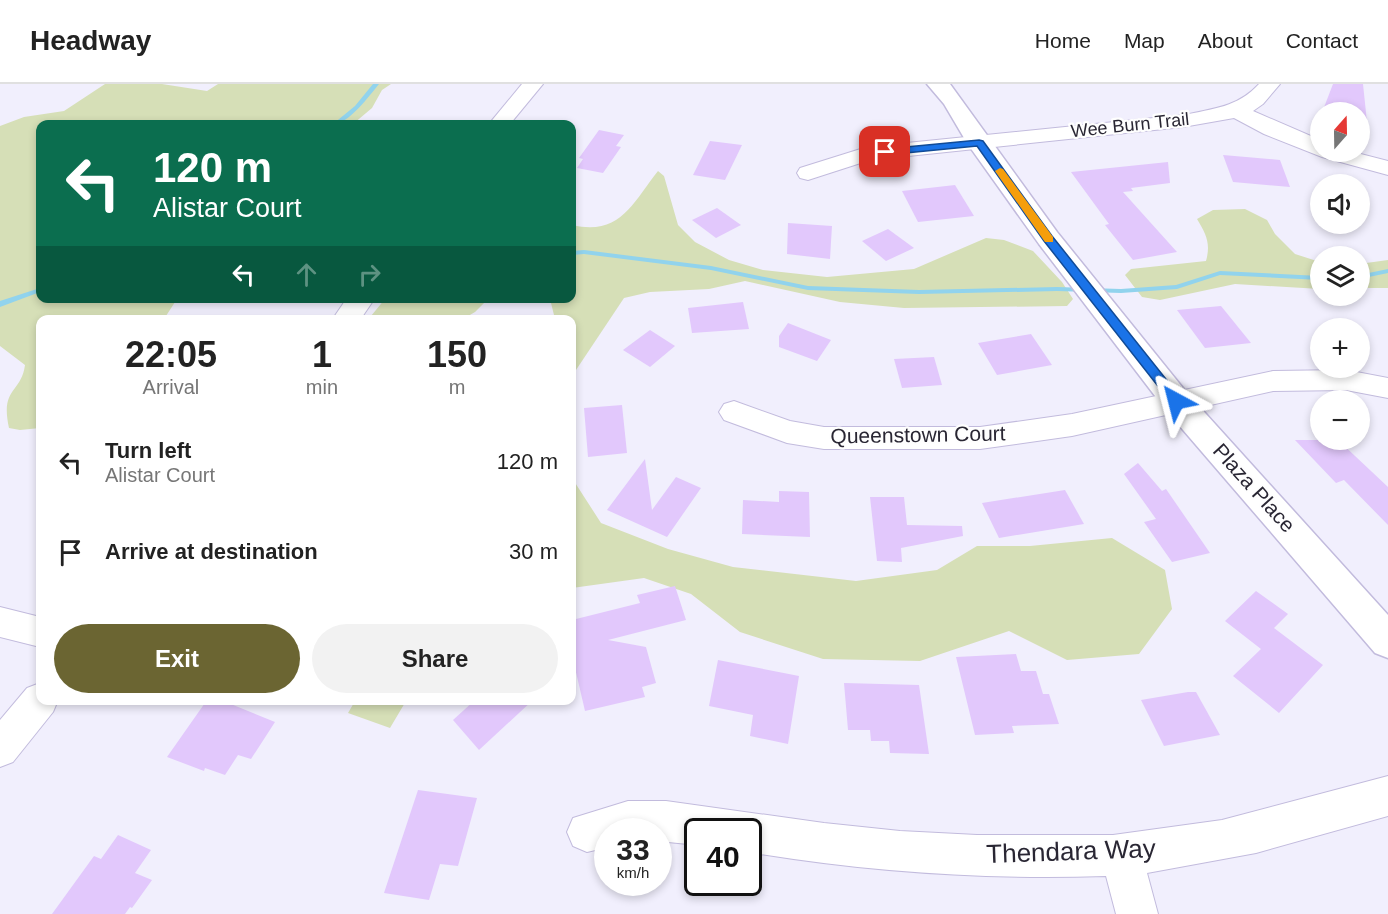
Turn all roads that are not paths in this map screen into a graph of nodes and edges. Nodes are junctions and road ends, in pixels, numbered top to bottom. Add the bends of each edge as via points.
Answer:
1 (533, 84) edge
2 (1270, 84) edge
3 (946, 90) edge
4 (1237, 111) junction
5 (502, 120) edge
6 (979, 143) junction
7 (1310, 144) edge
8 (1366, 162) edge
9 (1388, 168) edge
10 (808, 173) dead end
11 (358, 303) edge
12 (349, 315) edge
13 (1388, 388) edge
14 (1176, 401) junction
15 (734, 412) dead end
16 (0, 622) edge
17 (36, 631) edge
18 (1388, 641) edge
19 (36, 705) edge
20 (0, 748) edge
21 (1388, 796) edge
22 (684, 823) edge
23 (587, 832) dead end
24 (762, 834) edge
25 (1121, 855) junction
26 (1137, 914) edge

1 - 5 street
2 - 4 street, Wee Burn Trail via 1256,100
3 - 6 street, Plaza Place
4 - 6 street, Wee Burn Trail via 1183,121
4 - 7 street
6 - 10 street, Wee Burn Trail via 867,154
6 - 14 street, Plaza Place
8 - 9 street
11 - 12 street
13 - 14 street, Queenstown Court via 1346,380 1273,381
14 - 15 street, Queenstown Court via 1025,432 907,440 824,438 787,432
14 - 18 street, Plaza Place
16 - 17 street
19 - 20 street
21 - 25 street, Thendara Way via 1266,831
22 - 23 street via 628,821
24 - 25 street, Thendara Way via 912,852
25 - 26 street

